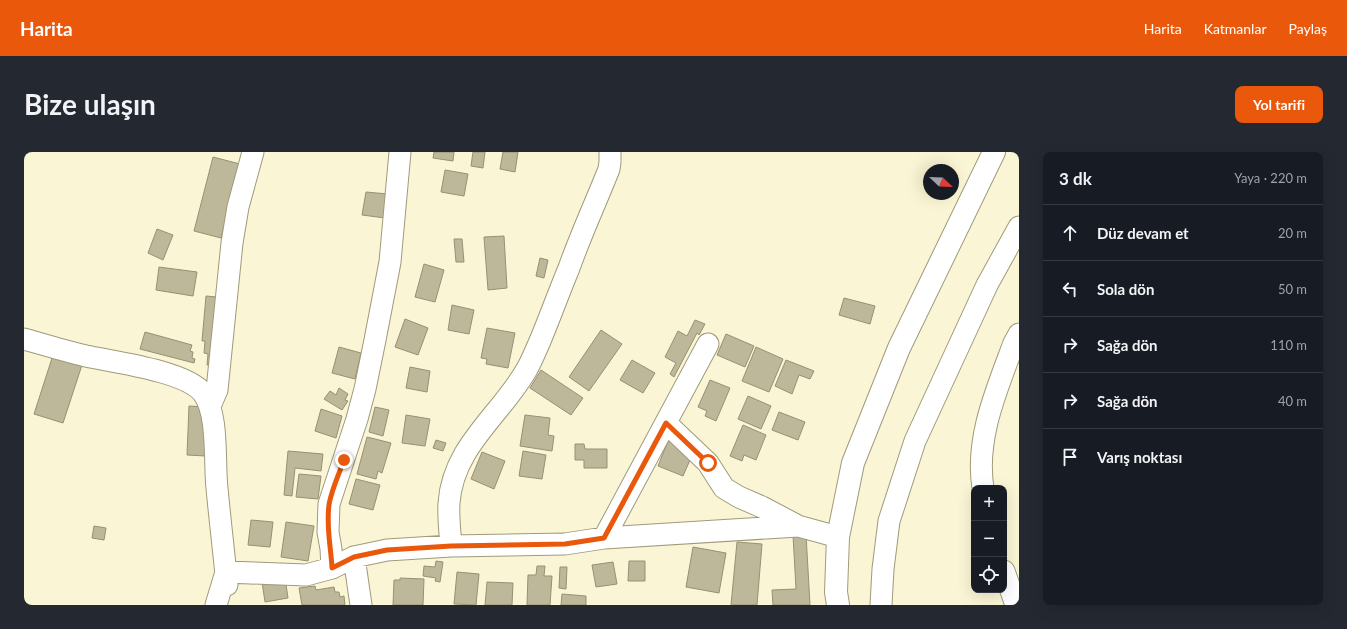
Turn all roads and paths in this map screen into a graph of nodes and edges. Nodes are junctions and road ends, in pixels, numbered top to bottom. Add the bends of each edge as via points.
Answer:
1 (253, 152) edge
2 (400, 152) edge
3 (610, 152) edge
4 (994, 152) edge
5 (1019, 227) edge
6 (1019, 334) edge
7 (24, 339) edge
8 (708, 344) dead end
9 (210, 406) junction
10 (666, 423) junction
11 (983, 485) edge
12 (798, 526) junction
13 (838, 537) junction
14 (604, 538) junction
15 (451, 546) junction
16 (354, 557) junction
17 (332, 568) junction
18 (226, 572) junction
19 (1007, 580) edge
20 (216, 605) edge
21 (229, 605) edge
22 (361, 605) edge
23 (838, 605) edge
24 (881, 605) edge
25 (1016, 605) edge

1 - 9 street via 238,207 217,390
2 - 17 street via 390,262 375,340 357,419 329,504 328,532
3 - 15 street via 609,169 528,368 460,460 449,502
4 - 13 main road via 899,348 853,463
5 - 24 street via 987,285 915,441 889,521
6 - 11 street via 991,405 982,450
7 - 9 street via 180,378 193,384 203,393
8 - 10 street
9 - 18 street
10 - 12 street via 708,463 724,488
10 - 14 street
12 - 13 street
12 - 14 street
13 - 23 main road
14 - 15 street via 565,544
15 - 16 street via 387,550
16 - 17 street
16 - 22 street
17 - 18 street via 306,575
18 - 20 street
18 - 21 street
19 - 25 street

